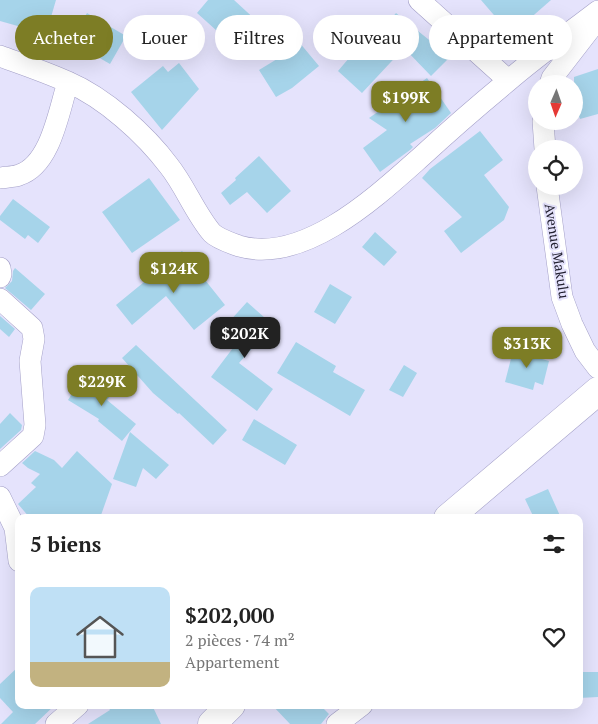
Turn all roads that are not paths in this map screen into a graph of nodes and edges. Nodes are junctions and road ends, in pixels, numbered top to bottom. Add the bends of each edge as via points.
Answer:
1 (419, 0) edge
2 (598, 11) edge
3 (598, 18) edge
4 (0, 56) edge
5 (554, 75) edge
6 (508, 80) junction
7 (68, 82) junction
8 (0, 178) edge
9 (548, 195) edge
10 (0, 268) edge
11 (0, 277) edge
12 (0, 299) edge
13 (598, 368) edge
14 (598, 391) edge
15 (0, 466) edge
16 (0, 497) edge
17 (453, 514) edge
18 (15, 528) edge
19 (73, 709) edge
20 (226, 709) edge
21 (357, 709) edge
22 (56, 724) edge
23 (212, 724) edge
24 (337, 724) edge

1 - 6 street
2 - 6 street
3 - 5 street
4 - 7 street
6 - 7 street via 390,186 327,230 301,242 252,249 213,234 170,166 155,149 124,119 88,92
7 - 8 street via 44,156 20,175
9 - 13 street, Avenue Makulu via 562,297 585,351
10 - 11 street
12 - 15 street via 32,328 34,339 30,361 36,425 33,436
14 - 17 main road
16 - 18 street
19 - 22 street
20 - 23 main road
21 - 24 street

